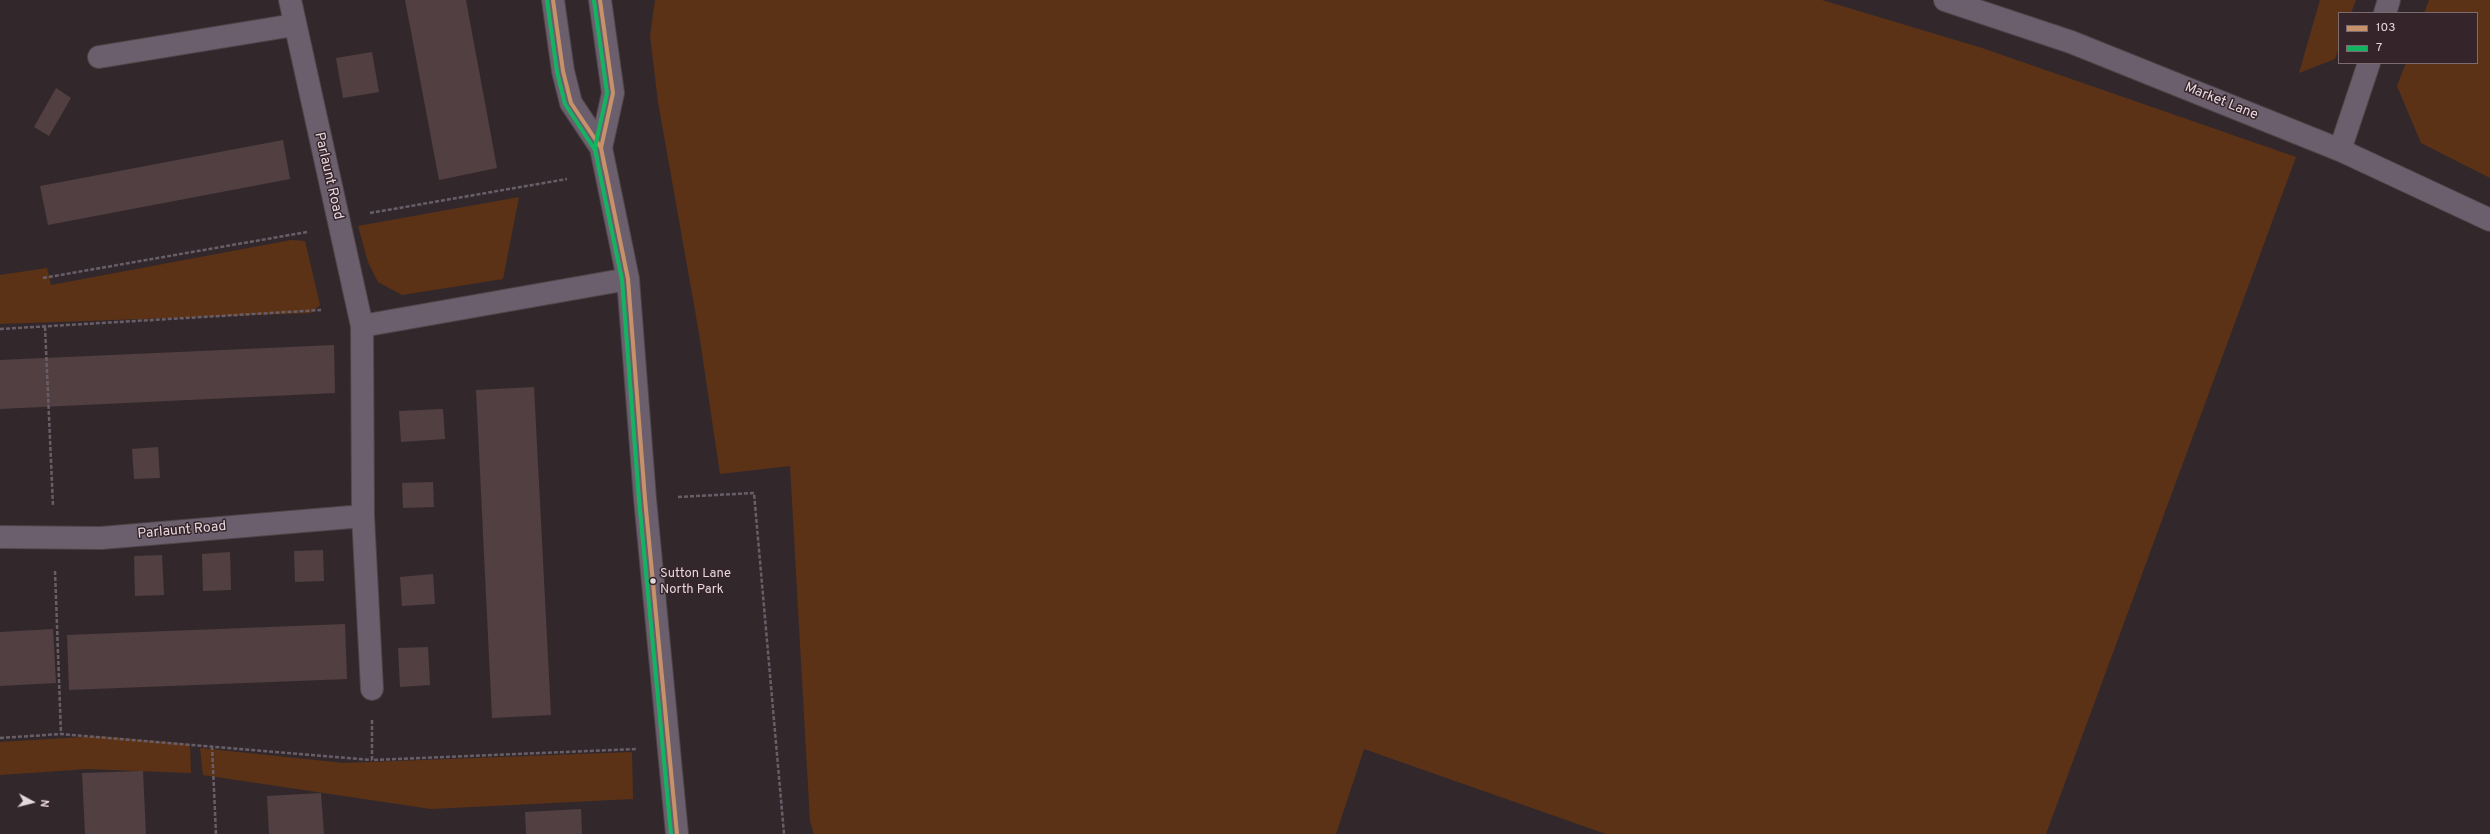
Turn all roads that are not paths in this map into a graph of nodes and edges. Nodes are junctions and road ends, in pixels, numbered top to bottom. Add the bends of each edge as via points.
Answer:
1 (290, 0) edge
2 (553, 0) edge
3 (600, 0) edge
4 (1945, 0) edge
5 (2389, 0) edge
6 (2385, 12) edge
7 (294, 25) junction
8 (99, 57) dead end
9 (2369, 64) edge
10 (601, 148) junction
11 (2340, 150) junction
12 (2490, 220) edge
13 (628, 279) junction
14 (362, 326) junction
15 (363, 516) junction
16 (0, 537) edge
17 (372, 689) road end
18 (677, 834) edge

1 - 7 street, Parlaunt Road
2 - 10 street via 563,71 571,104
3 - 10 street via 613,93
4 - 11 street, Market Lane via 2070,42
5 - 6 street
7 - 8 street
7 - 14 street, Parlaunt Road
9 - 11 street
10 - 13 street
11 - 12 street, Market Lane
13 - 14 street
13 - 18 street via 645,499
14 - 15 street, Parlaunt Road
15 - 16 street, Parlaunt Road via 101,538
15 - 17 street, Parlaunt Road

